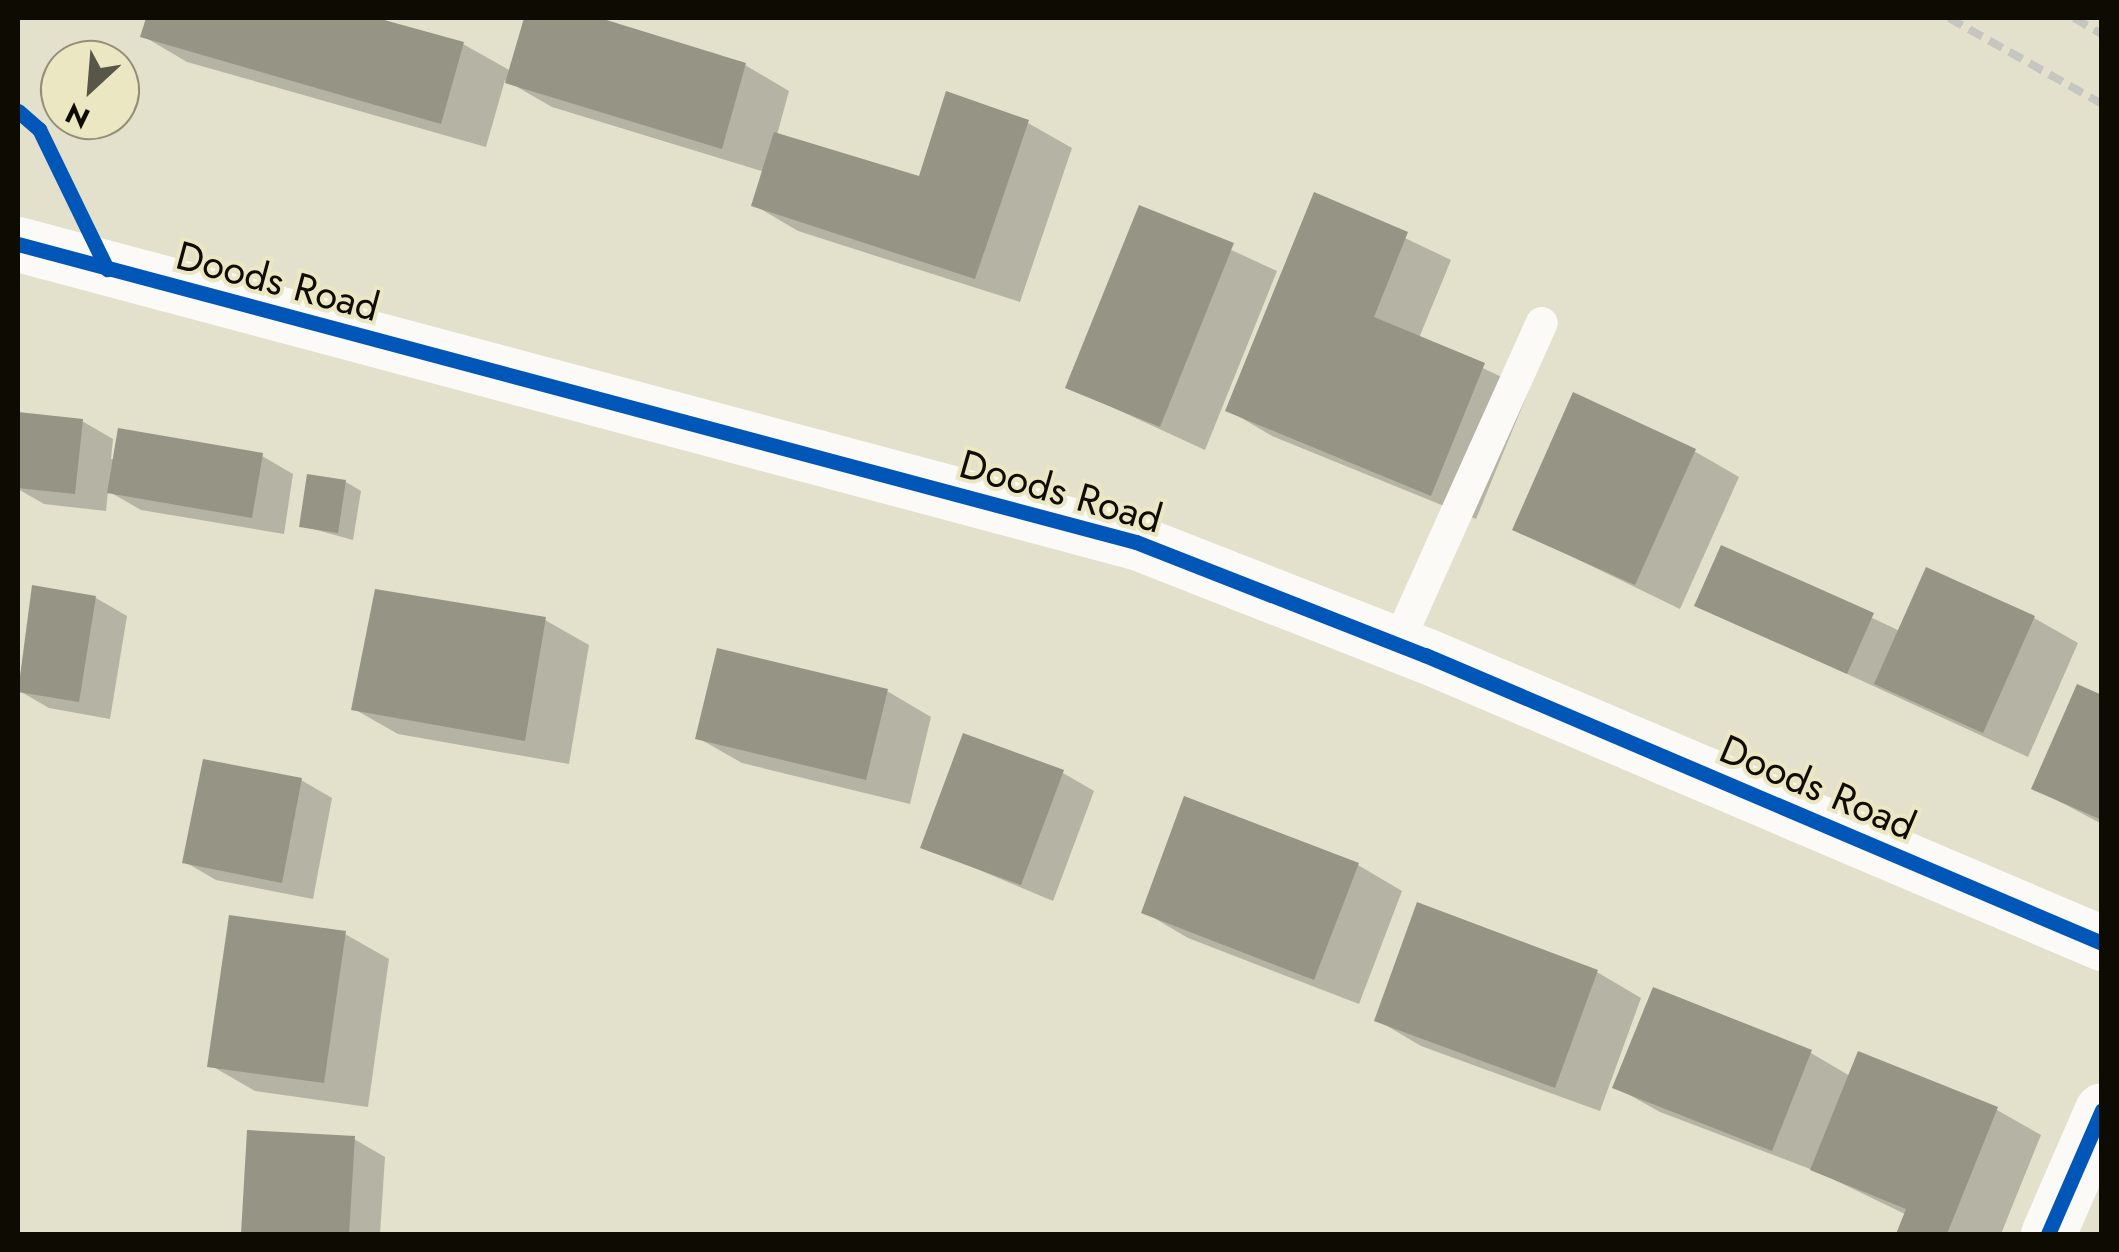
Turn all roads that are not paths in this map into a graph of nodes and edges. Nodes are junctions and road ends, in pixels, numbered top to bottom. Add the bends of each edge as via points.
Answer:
1 (18, 244) edge
2 (1542, 323) dead end
3 (1398, 645) junction
4 (2102, 943) edge
5 (2102, 1110) edge
6 (2048, 1234) edge

1 - 3 street, Doods Road via 1136,542
2 - 3 lane
3 - 4 street, Doods Road
5 - 6 street

